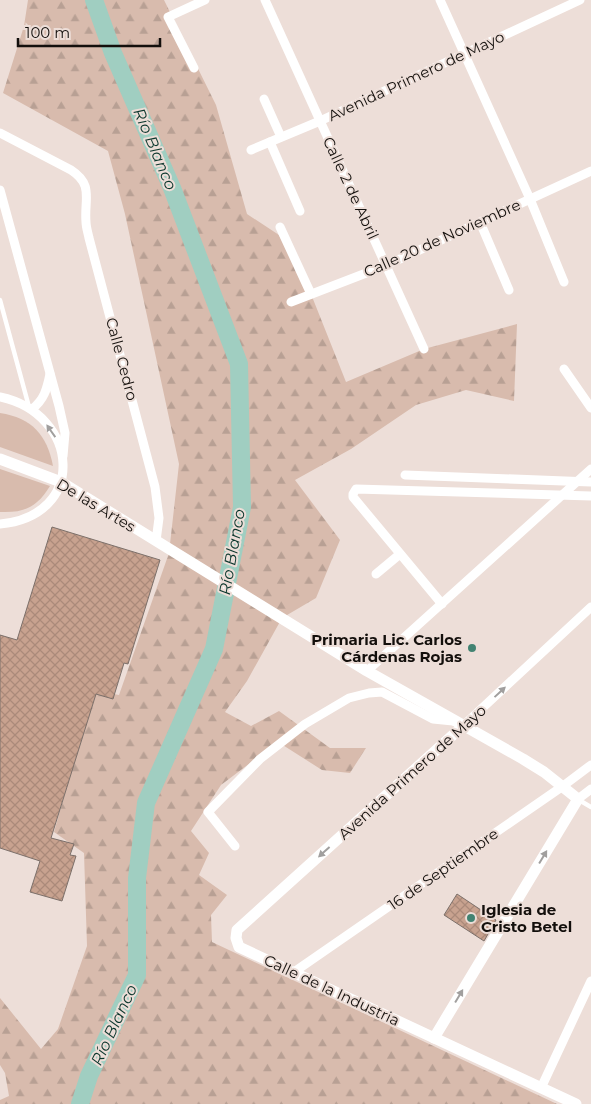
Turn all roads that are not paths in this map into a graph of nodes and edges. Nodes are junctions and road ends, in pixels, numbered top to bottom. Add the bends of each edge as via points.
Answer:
1 (205, 0) edge
2 (265, 0) edge
3 (440, 0) edge
4 (580, 0) edge
5 (464, 54) junction
6 (194, 68) dead end
7 (264, 99) dead end
8 (320, 121) junction
9 (0, 133) edge
10 (281, 137) junction
11 (270, 142) junction
12 (250, 150) dead end
13 (591, 171) edge
14 (0, 190) edge
15 (530, 198) junction
16 (300, 211) dead end
17 (480, 222) junction
18 (280, 227) dead end
19 (386, 265) junction
20 (564, 282) dead end
21 (509, 290) dead end
22 (310, 294) junction
23 (0, 300) edge
24 (291, 302) dead end
25 (424, 349) dead end
26 (564, 369) dead end
27 (50, 372) junction
28 (0, 397) edge
29 (31, 408) junction
30 (591, 408) edge
31 (63, 456) junction
32 (0, 459) edge
33 (591, 469) edge
34 (405, 475) dead end
35 (61, 482) junction
36 (591, 482) edge
37 (570, 488) junction
38 (591, 496) edge
39 (0, 524) edge
40 (156, 540) junction
41 (400, 554) junction
42 (376, 574) dead end
43 (442, 604) junction
44 (591, 607) edge
45 (367, 671) junction
46 (460, 723) junction
47 (591, 765) edge
48 (563, 786) junction
49 (591, 789) edge
50 (578, 799) junction
51 (591, 807) edge
52 (235, 846) dead end
53 (236, 938) joint
54 (294, 972) junction
55 (591, 981) edge
56 (434, 1038) junction
57 (541, 1088) junction
58 (576, 1104) edge

1 - 6 street via 168,17
2 - 8 street, Calle 2 de Abril
3 - 5 street
4 - 5 street, Avenida Primero de Mayo
5 - 8 street, Avenida Primero de Mayo
5 - 15 street
7 - 10 street
8 - 10 street, Avenida Primero de Mayo
8 - 19 street, Calle 2 de Abril
9 - 40 street, Calle Cedro via 71,170 82,179 86,189 89,238 155,487 159,518
10 - 11 street, Avenida Primero de Mayo
11 - 12 street, Avenida Primero de Mayo
11 - 16 street
13 - 15 street, Calle 20 de Noviembre
14 - 27 street
15 - 17 street, Calle 20 de Noviembre
15 - 20 street
17 - 19 street, Calle 20 de Noviembre
17 - 21 street
18 - 22 street
19 - 22 street, Calle 20 de Noviembre
19 - 25 street, Calle 2 de Abril
22 - 24 street, Calle 20 de Noviembre
23 - 29 lane
26 - 30 street
27 - 29 street via 43,398
27 - 31 street via 65,433
28 - 29 street
31 -> 29 street via 54,434
31 - 35 street
32 - 35 street, De las Artes
33 - 37 street
34 - 37 street
35 - 39 street via 41,510 15,523
35 - 40 street, De las Artes
36 - 37 street
37 - 38 street
37 - 41 street via 359,488 354,491 353,497
37 - 43 street
40 - 45 street, De las Artes
41 - 42 street
41 - 43 street
43 - 45 street
46 -> 44 street, Avenida Primero de Mayo
45 - 46 street, De las Artes
46 - 48 street, De las Artes
46 - 52 street via 433,719 382,692 349,698 304,724 260,759 208,812
46 -> 53 street, Avenida Primero de Mayo via 237,930
47 - 48 street, 16 de Septiembre
48 - 50 street, De las Artes
48 - 54 street, 16 de Septiembre
49 - 50 street
50 - 51 lane
56 -> 50 street
53 - 54 street, Calle de la Industria via 239,947
54 - 56 street, Calle de la Industria
55 - 57 street
56 - 57 street, Calle de la Industria
57 - 58 street, Calle de la Industria

